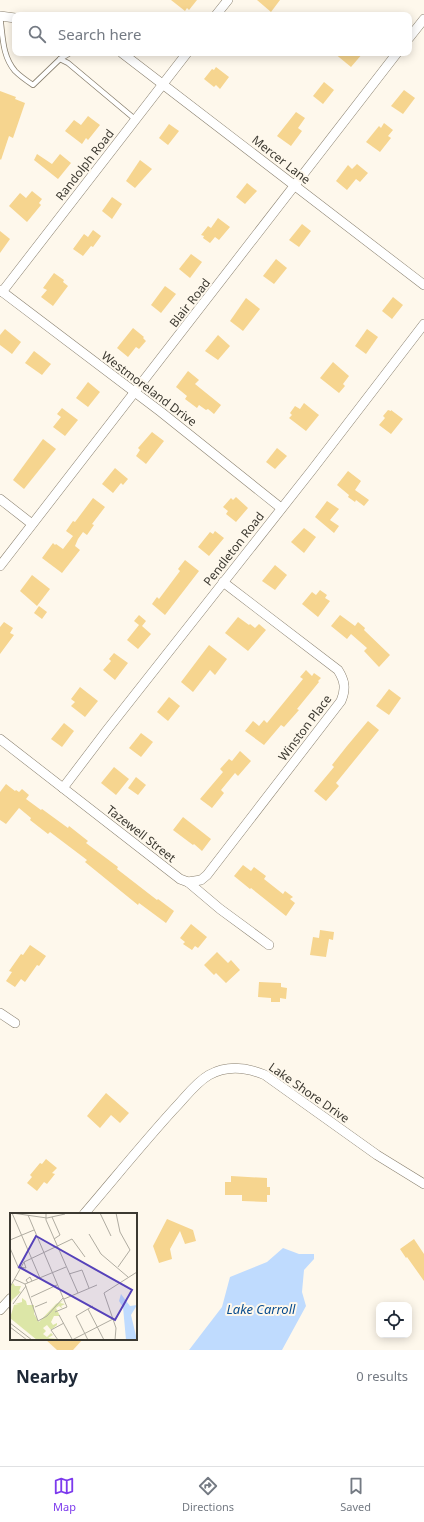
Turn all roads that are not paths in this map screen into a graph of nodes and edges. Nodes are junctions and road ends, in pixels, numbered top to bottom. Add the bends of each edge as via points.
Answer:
1 (228, 0) edge
2 (218, 12) edge
3 (0, 16) edge
4 (12, 18) edge
5 (424, 19) edge
6 (412, 34) edge
7 (65, 56) edge
8 (126, 56) edge
9 (185, 56) edge
10 (395, 56) edge
11 (60, 59) junction
12 (163, 84) junction
13 (136, 120) junction
14 (295, 186) junction
15 (424, 285) edge
16 (1, 291) edge
17 (424, 324) edge
18 (135, 392) junction
19 (0, 499) edge
20 (281, 508) junction
21 (32, 524) junction
22 (0, 566) edge
23 (224, 582) junction
24 (0, 739) edge
25 (63, 788) junction
26 (188, 882) junction
27 (269, 945) dead end
28 (0, 1013) edge
29 (15, 1023) dead end
30 (424, 1184) edge
31 (85, 1213) edge
32 (10, 1299) edge
33 (0, 1310) edge

1 - 2 street
3 - 4 street
3 - 11 lane via 7,59 16,71 33,85
5 - 6 street
7 - 11 lane
8 - 12 street, Mercer Lane
9 - 12 street, Randolph Road
10 - 14 street, Blair Road
11 - 13 lane
12 - 13 street, Randolph Road
12 - 14 street, Mercer Lane
13 - 16 street, Randolph Road
14 - 15 street, Mercer Lane
14 - 18 street, Blair Road
16 - 18 street, Westmoreland Drive
17 - 20 street, Pendleton Road
18 - 20 street, Westmoreland Drive
18 - 21 street, Blair Road
19 - 21 street
20 - 23 street, Pendleton Road
21 - 22 street, Blair Road
23 - 25 street, Pendleton Road
23 - 26 street, Winston Place via 338,670 345,686 341,701 207,875 201,880
24 - 25 street, Tazewell Street
25 - 26 street, Tazewell Street via 180,880
26 - 27 street, Tazewell Street
28 - 29 street
30 - 31 street, Lake Shore Drive via 371,1151 265,1075 254,1070 231,1068 208,1075 199,1082
32 - 33 street

